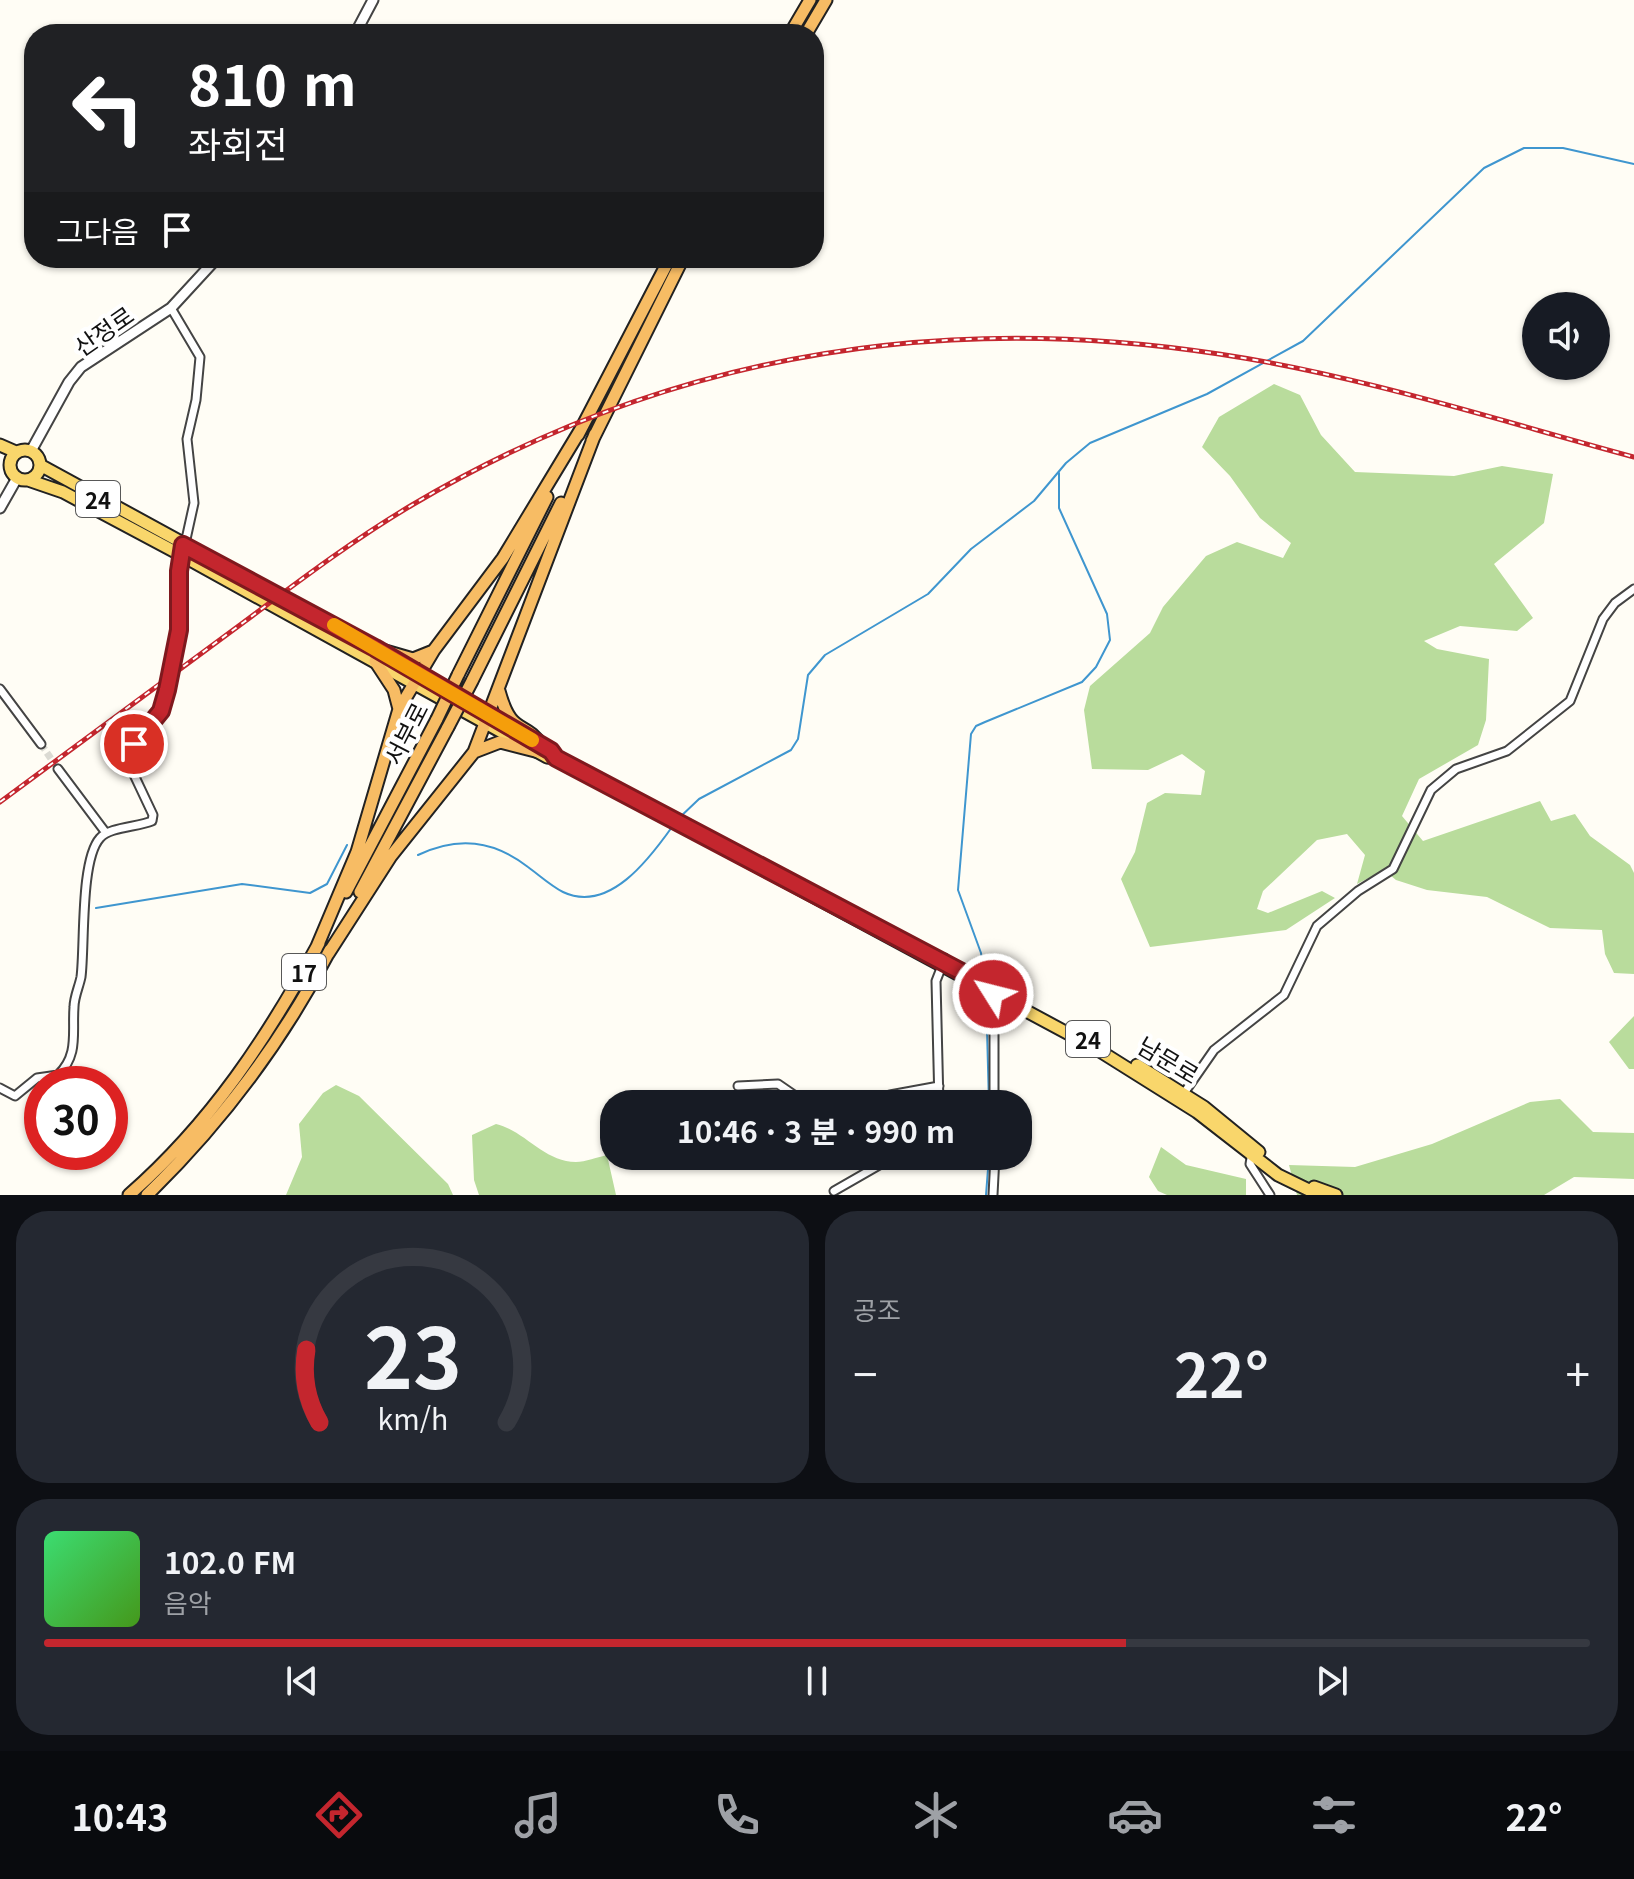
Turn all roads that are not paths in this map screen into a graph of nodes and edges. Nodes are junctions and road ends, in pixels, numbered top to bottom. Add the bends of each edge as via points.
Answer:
1 (373, 0) edge
2 (810, 0) edge
3 (826, 0) edge
4 (360, 24) edge
5 (796, 24) edge
6 (812, 24) edge
7 (208, 268) edge
8 (665, 268) edge
9 (678, 268) edge
10 (171, 308) junction
11 (581, 429) junction
12 (595, 434) junction
13 (0, 445) edge
14 (31, 451) junction
15 (16, 452) junction
16 (40, 465) junction
17 (14, 471) edge
18 (0, 508) edge
19 (182, 550) junction
20 (1634, 589) edge
21 (375, 648) junction
22 (434, 650) junction
23 (375, 661) junction
24 (416, 679) junction
25 (0, 689) edge
26 (499, 690) junction
27 (399, 709) junction
28 (487, 719) junction
29 (41, 744) tunnel mouth
30 (541, 749) junction
31 (474, 752) junction
32 (58, 769) tunnel mouth
33 (106, 833) junction
34 (316, 949) junction
35 (328, 954) junction
36 (943, 962) junction
37 (987, 988) junction
38 (738, 1086) dead end
39 (939, 1086) junction
40 (0, 1088) edge
41 (787, 1090) edge
42 (917, 1090) edge
43 (939, 1090) edge
44 (993, 1090) edge
45 (1181, 1096) junction
46 (1253, 1151) junction
47 (871, 1170) edge
48 (994, 1170) edge
49 (834, 1191) dead end
50 (129, 1195) edge
51 (147, 1195) edge
52 (993, 1195) edge
53 (1270, 1195) edge
54 (1319, 1195) edge
55 (1336, 1195) edge

1 - 4 street
2 - 5 highway
3 - 6 highway
7 - 10 street, 산정로
8 - 11 highway, 서부로 / 17
9 - 12 highway, 서부로 / 17
10 - 14 street, 산정로 via 81,367
10 - 19 street via 200,357 187,439 194,503
11 - 22 highway via 503,558
11 - 34 highway, 서부로 / 17, bridge
12 - 26 highway
12 - 35 highway, 서부로 / 17, bridge
13 - 15 main road
14 - 15 main road
14 - 16 main road, 남문로 / 24
15 - 17 main road
16 - 17 main road via 37,475
16 - 19 main road, 남문로 / 24
17 - 18 street
17 - 19 main road, 남문로 / 24
19 - 21 main road, 남문로 / 24
19 - 23 main road, 남문로 / 24
19 - 33 street via 179,630 167,690 161,711 129,751 128,762 151,804 152,821
20 - 45 street via 1603,619 1570,701 1507,751 1456,769 1431,790 1393,869 1317,926 1284,995 1214,1050
21 - 22 highway via 413,659
21 - 24 main road, 남문로 / 24
22 - 24 highway
23 - 24 main road, 남문로 / 24
23 - 27 highway via 394,690
24 - 27 highway
24 - 28 main road, 남문로 / 24
25 - 29 street
26 - 28 highway
26 - 30 highway via 511,722 538,739
27 - 34 highway via 357,852
28 - 30 main road, 남문로 / 24
28 - 31 highway
30 - 31 highway via 500,742
30 - 36 main road, 남문로 / 24
31 - 35 highway via 391,856
32 - 33 street
33 - 40 street via 96,845 87,884 73,1051 54,1078 37,1078 15,1096
34 - 50 highway, 서부로 / 17 via 281,1014 222,1099 173,1157
35 - 51 highway, 서부로 / 17 via 248,1084
36 - 37 main road, 남문로 / 24
36 - 39 street via 936,981
37 - 44 street
37 - 45 main road, 남문로 / 24
38 - 41 street via 778,1084
39 - 42 street
39 - 43 street
45 - 46 main road, 남문로 / 24
46 - 53 street via 1250,1164
46 - 54 main road, 남문로 / 24 via 1287,1180
46 - 55 main road, 남문로 / 24
47 - 49 street
48 - 52 street

